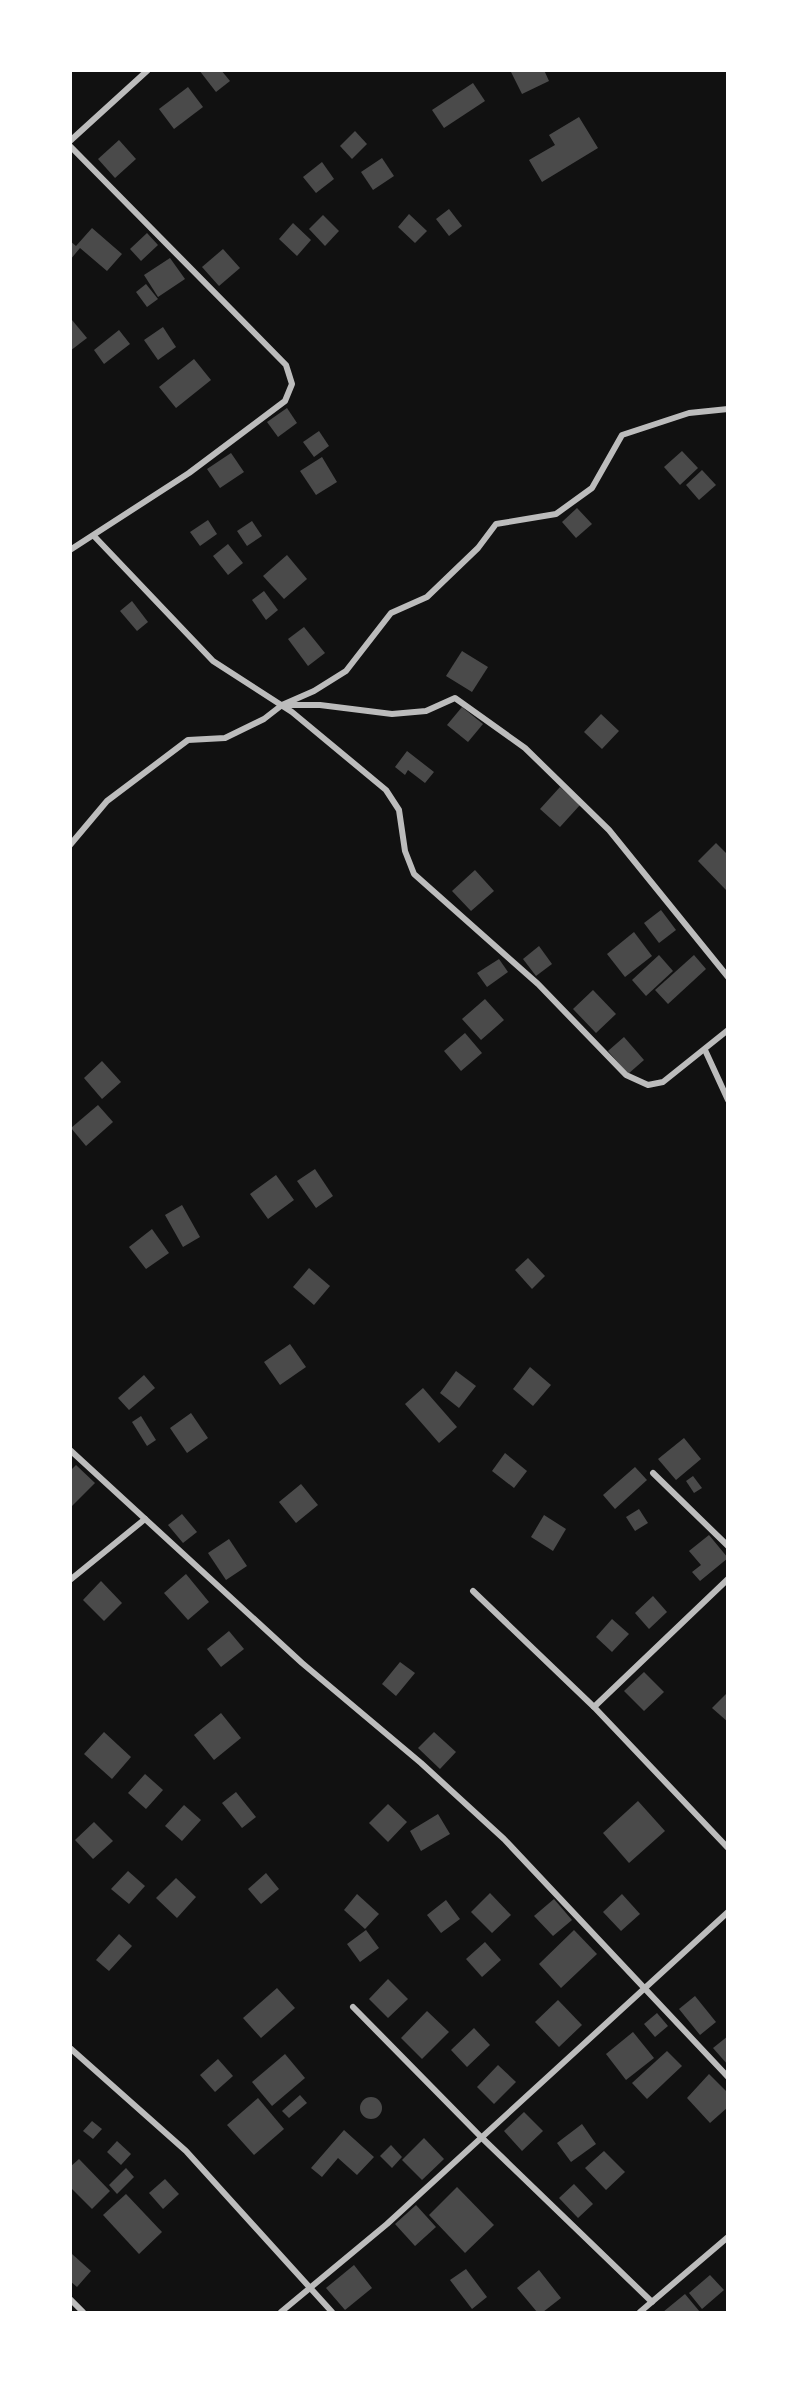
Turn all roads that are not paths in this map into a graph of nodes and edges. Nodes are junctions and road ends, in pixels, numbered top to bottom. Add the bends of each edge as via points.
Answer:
1 (148, 70) edge
2 (70, 141) edge
3 (70, 146) edge
4 (728, 409) edge
5 (94, 536) junction
6 (70, 550) edge
7 (282, 705) junction
8 (70, 845) edge
9 (728, 977) edge
10 (728, 1030) edge
11 (705, 1050) junction
12 (728, 1100) edge
13 (70, 1450) edge
14 (652, 1473) dead end
15 (145, 1519) junction
16 (728, 1546) edge
17 (728, 1579) edge
18 (70, 1581) edge
19 (473, 1591) dead end
20 (594, 1707) junction
21 (728, 1848) edge
22 (728, 1912) edge
23 (645, 1988) junction
24 (353, 2007) dead end
25 (70, 2048) edge
26 (728, 2077) edge
27 (481, 2137) junction
28 (728, 2237) edge
29 (309, 2289) junction
30 (70, 2299) edge
31 (652, 2302) junction
32 (83, 2313) edge
33 (281, 2313) edge
34 (332, 2313) edge
35 (640, 2313) edge

1 - 2 street
3 - 5 street via 286,365 292,384 285,401 189,473
4 - 7 street via 689,413 622,435 592,488 556,514 496,524 478,548 427,597 391,613 346,671
5 - 6 street
5 - 7 street via 213,661
7 - 8 street via 264,719 225,738 188,740 107,801
7 - 9 street via 320,705 392,714 426,711 455,698 525,748 609,830
7 - 11 street via 386,790 399,810 405,852 414,874 538,984 626,1075 648,1085 663,1082
10 - 11 street
11 - 12 street
13 - 15 street
14 - 16 street
15 - 18 street
15 - 23 street via 302,1663 504,1839
17 - 20 street
19 - 20 street
20 - 21 street
22 - 23 street
23 - 26 street
23 - 27 street
24 - 27 street
25 - 29 street via 186,2151
27 - 29 street
27 - 31 street
28 - 31 street
29 - 33 street
29 - 34 street
30 - 32 street
31 - 35 street

